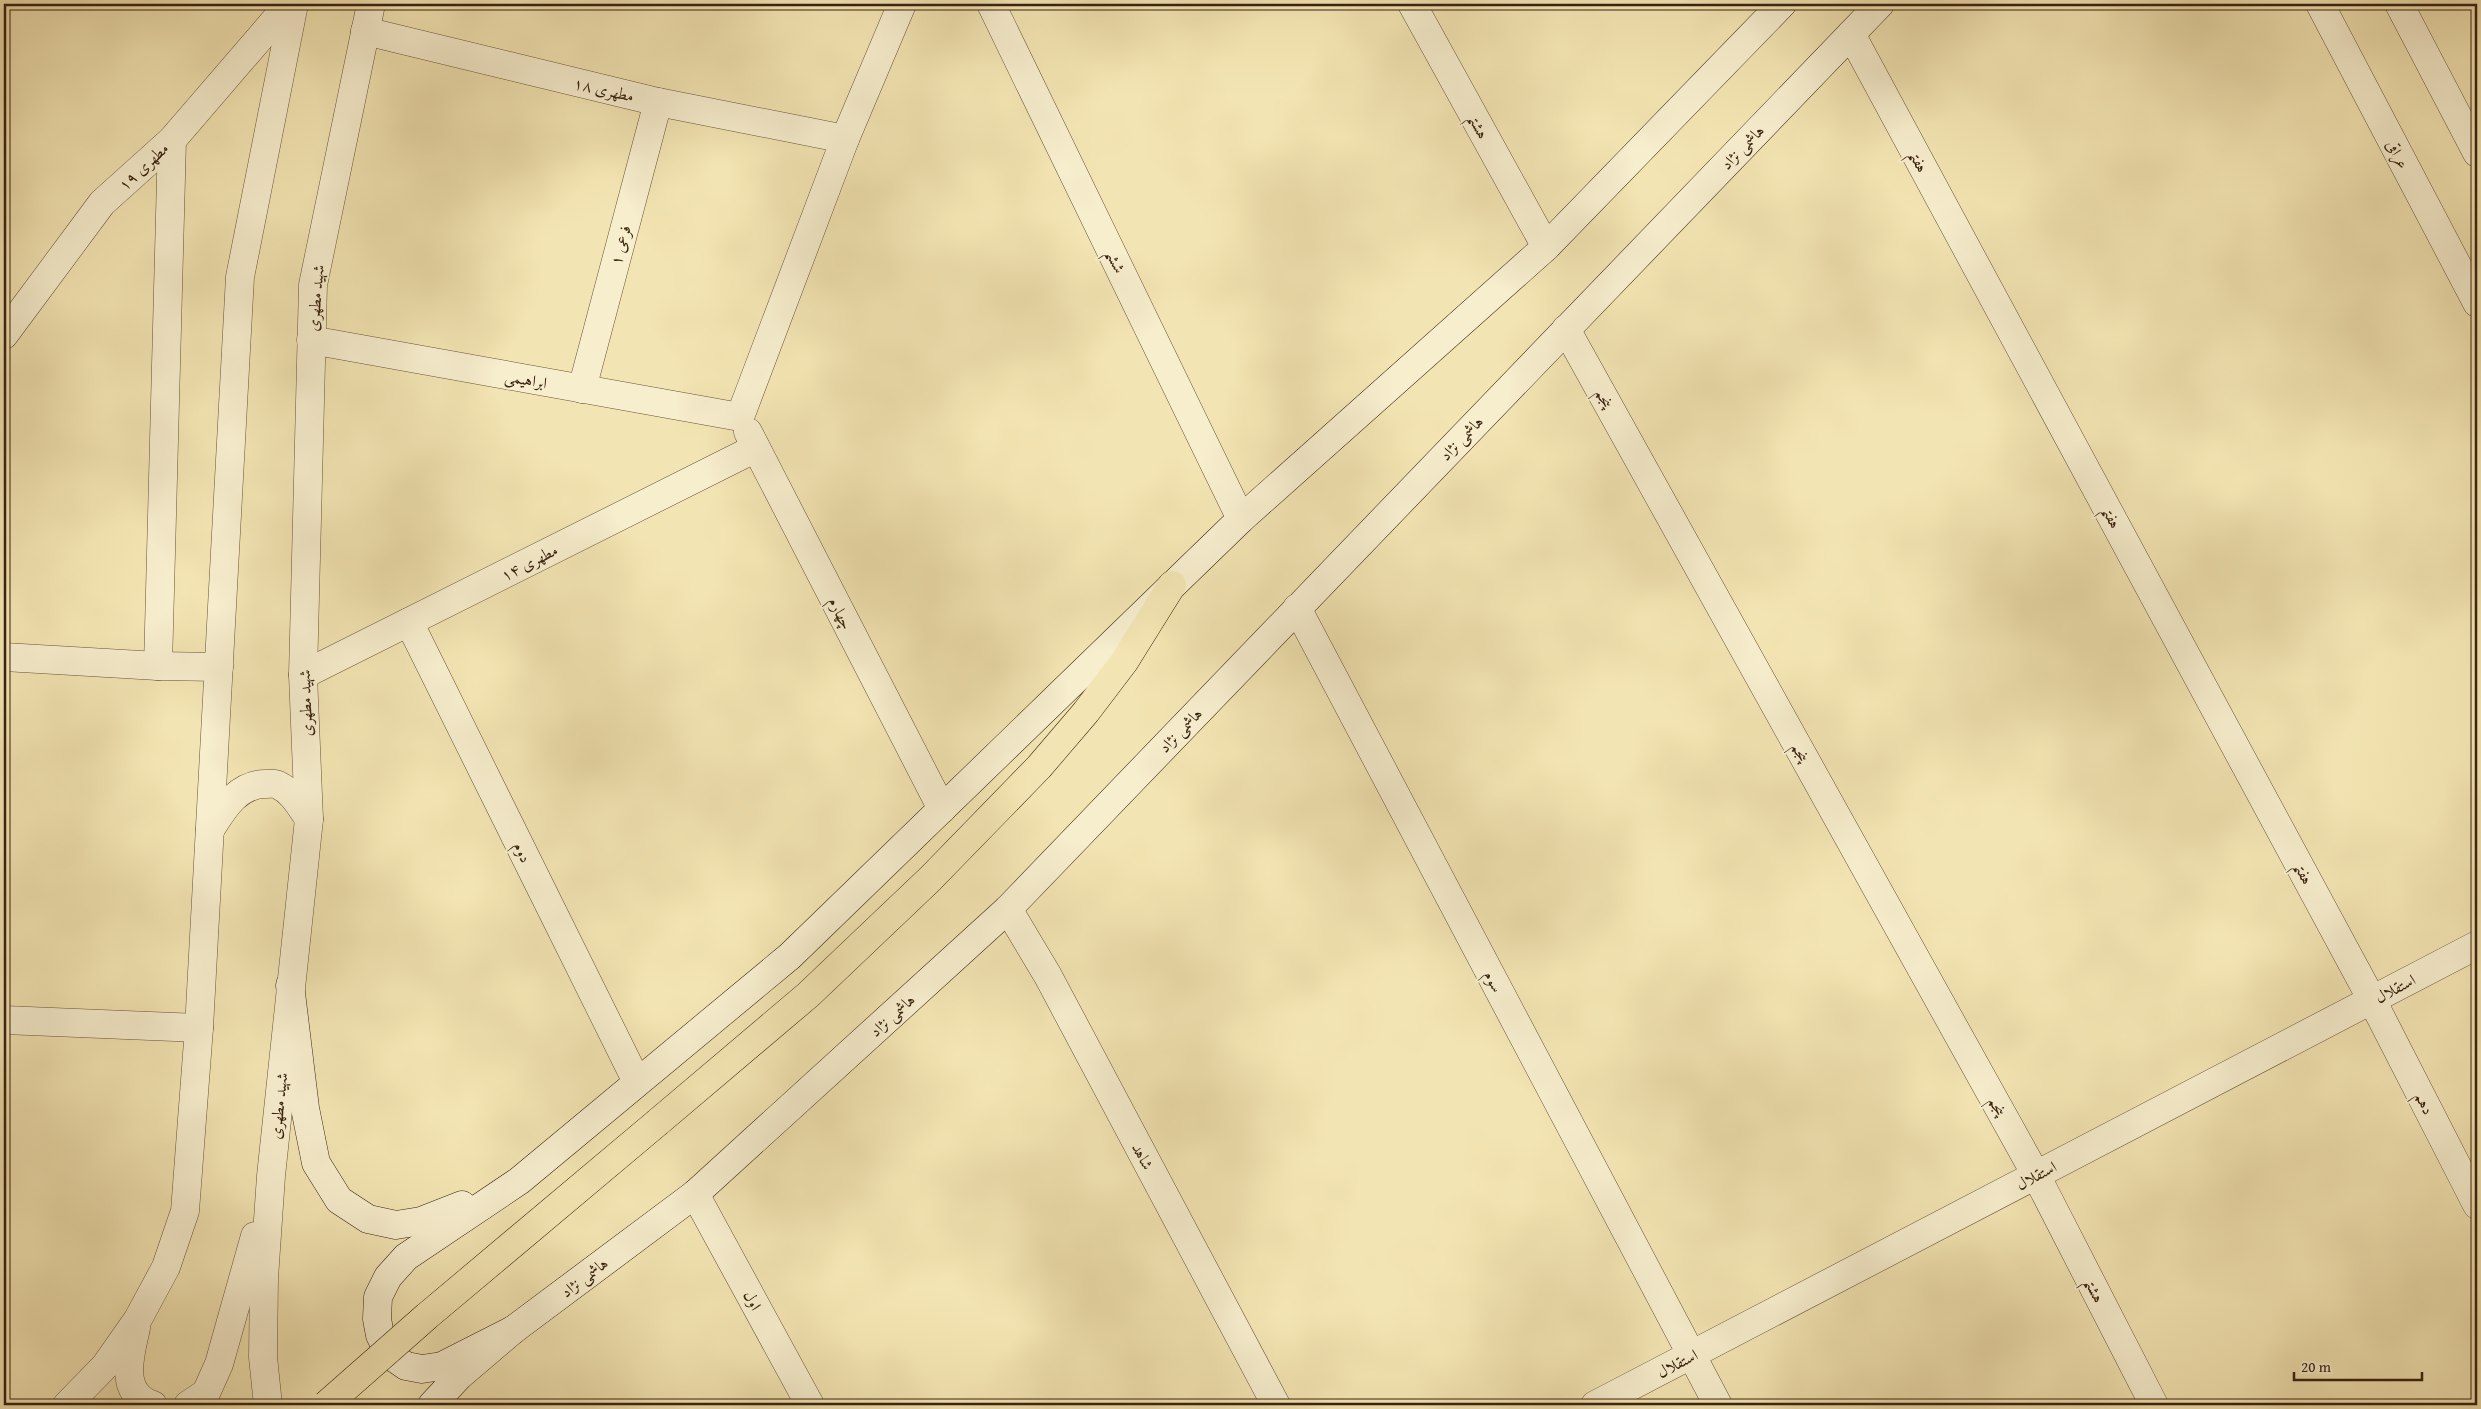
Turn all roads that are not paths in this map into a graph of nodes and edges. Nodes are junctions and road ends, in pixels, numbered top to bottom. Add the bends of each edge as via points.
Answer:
1 (289, 4) edge
2 (294, 4) edge
3 (371, 4) edge
4 (902, 4) edge
5 (991, 4) edge
6 (1412, 4) edge
7 (1782, 4) edge
8 (1880, 4) edge
9 (2320, 4) edge
10 (2398, 4) edge
11 (365, 31) junction
12 (1851, 34) junction
13 (658, 102) junction
14 (845, 138) junction
15 (172, 140) junction
16 (2477, 153) edge
17 (1546, 247) junction
18 (2477, 303) edge
19 (1566, 329) junction
20 (4, 335) edge
21 (311, 340) junction
22 (582, 389) junction
23 (740, 418) junction
24 (756, 448) junction
25 (1241, 519) junction
26 (1172, 585) junction
27 (1297, 608) junction
28 (410, 622) junction
29 (4, 656) edge
30 (158, 666) junction
31 (219, 667) junction
32 (303, 675) junction
33 (942, 809) junction
34 (309, 819) junction
35 (210, 830) junction
36 (1008, 909) junction
37 (2477, 946) edge
38 (290, 985) junction
39 (2372, 1000) junction
40 (4, 1020) edge
41 (199, 1028) junction
42 (637, 1082) junction
43 (2036, 1175) junction
44 (271, 1176) junction
45 (519, 1181) junction
46 (695, 1194) junction
47 (2477, 1205) edge
48 (138, 1319) junction
49 (513, 1330) junction
50 (1691, 1355) junction
51 (67, 1405) edge
52 (153, 1405) edge
53 (188, 1405) edge
54 (268, 1405) edge
55 (326, 1405) edge
56 (432, 1405) edge
57 (810, 1405) edge
58 (1276, 1405) edge
59 (1595, 1405) edge
60 (1718, 1405) edge
61 (2154, 1405) edge

1 - 15 street, مطهری ۱۹
2 - 31 street via 240,277
3 - 11 street, شهید مطهری
4 - 14 street
5 - 25 street, ششم
6 - 17 street, هشتم
7 - 17 street
8 - 12 street, هاشمی نژاد
9 - 18 street, عراقی
10 - 16 street
11 - 13 street, مطهری ۱۸
11 - 21 street, شهید مطهری via 313,285
12 - 19 street, هاشمی نژاد
12 - 39 street, هفتم
13 - 14 street, مطهری ۱۸
13 - 22 street, فرعی ۱
14 - 23 street
15 - 20 street, مطهری ۱۹ via 102,204
15 - 30 street
17 - 25 street
19 - 27 street, هاشمی نژاد
19 - 43 street, پنجم
21 - 22 street, ابراهیمی
21 - 32 street, شهید مطهری
22 - 23 street, ابراهیمی
23 - 24 street, چهارم
24 - 28 street, مطهری ۱۴
24 - 33 street, چهارم
25 - 26 street
26 - 33 street
26 - 55 main road, bridge via 1124,662 1086,712 1039,767 930,879 808,995 426,1316
27 - 36 street, هاشمی نژاد
27 - 50 street, سوم
28 - 32 street, مطهری ۱۴
28 - 42 street, دوم
29 - 30 street
30 - 31 street
31 - 35 street
32 - 34 street, شهید مطهری
33 - 42 street via 790,956
34 - 35 street via 294,797 277,784 259,784 241,791 225,806
34 - 38 street, شهید مطهری
35 - 41 street
36 - 46 street, هاشمی نژاد
36 - 58 street, شاهد via 1052,985
37 - 39 street, استقلال
38 - 44 street, شهید مطهری
38 - 45 street via 305,1108 316,1162 339,1200 368,1219 396,1225 421,1221
39 - 43 street, استقلال
39 - 47 street, دهم
40 - 41 street
41 - 48 street via 185,1210 166,1268
42 - 45 street
43 - 50 street, استقلال
43 - 61 street, هشتم
44 - 53 street via 219,1364 206,1393
44 - 54 street, شهید مطهری via 263,1347
45 - 49 street via 406,1257 388,1277 378,1297 377,1318 380,1335 390,1355 406,1366 422,1369 442,1366
46 - 49 street, هاشمی نژاد
46 - 57 street, اول
48 - 51 street via 105,1366
48 - 52 street via 128,1379 136,1395
49 - 56 street, هاشمی نژاد via 459,1376
50 - 59 street, استقلال
50 - 60 street

